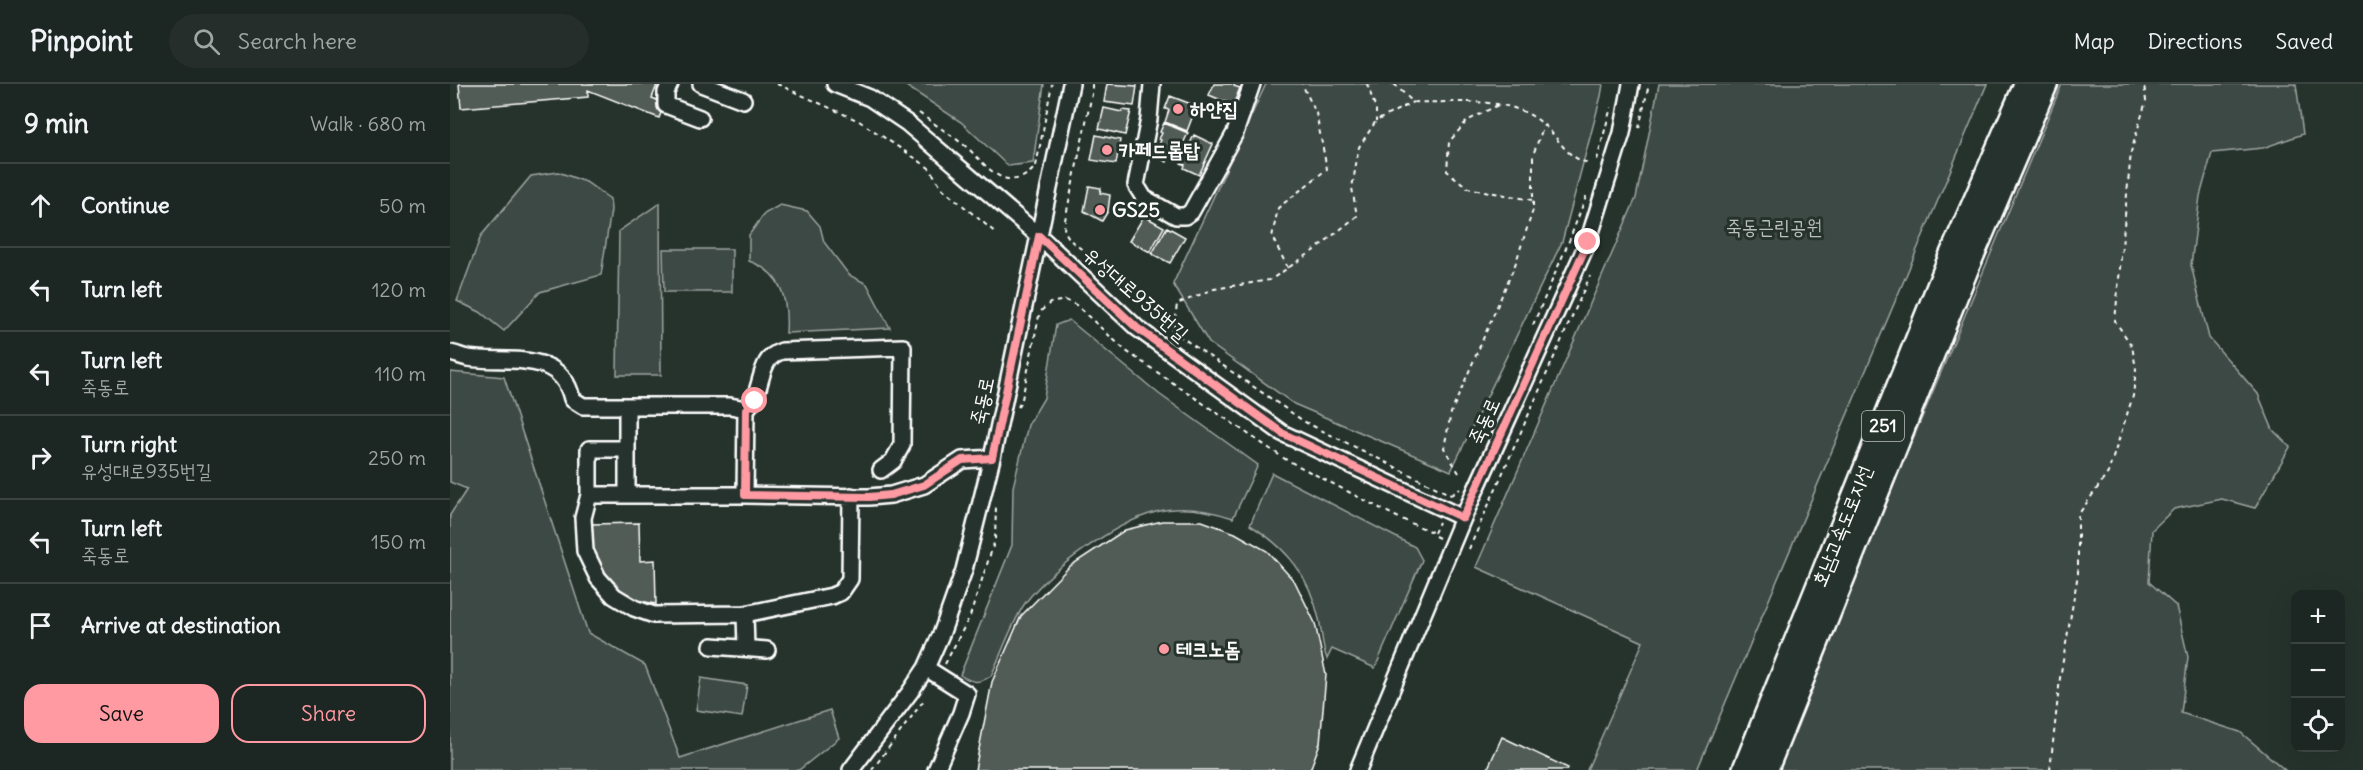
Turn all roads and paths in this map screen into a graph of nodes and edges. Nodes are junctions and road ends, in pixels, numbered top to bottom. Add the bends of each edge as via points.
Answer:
1 (670, 84) edge
2 (701, 84) edge
3 (777, 84) edge
4 (835, 84) edge
5 (1052, 84) edge
6 (1071, 84) edge
7 (1092, 84) edge
8 (1152, 84) edge
9 (1252, 84) edge
10 (1302, 84) edge
11 (1367, 84) edge
12 (1395, 84) edge
13 (1631, 84) edge
14 (2026, 84) edge
15 (2046, 84) edge
16 (2144, 84) edge
17 (1613, 99) dead end
18 (743, 100) dead end
19 (1413, 102) junction
20 (1501, 103) junction
21 (919, 112) dead end
22 (700, 118) dead end
23 (1376, 122) junction
24 (1544, 125) junction
25 (1588, 163) dead end
26 (1595, 167) dead end
27 (1588, 189) dead end
28 (1533, 200) junction
29 (997, 234) dead end
30 (1039, 236) junction
31 (1288, 268) junction
32 (1174, 328) dead end
33 (1530, 332) dead end
34 (450, 353) edge
35 (627, 407) junction
36 (746, 409) junction
37 (1015, 414) dead end
38 (627, 449) junction
39 (992, 458) junction
40 (881, 470) dead end
41 (1460, 473) dead end
42 (1460, 486) dead end
43 (1453, 489) dead end
44 (627, 494) junction
45 (589, 495) junction
46 (745, 495) junction
47 (1451, 495) junction
48 (851, 496) junction
49 (996, 496) dead end
50 (1491, 498) dead end
51 (1463, 518) junction
52 (1434, 534) dead end
53 (1469, 549) dead end
54 (745, 614) junction
55 (712, 646) dead end
56 (746, 648) junction
57 (767, 650) dead end
58 (932, 672) junction
59 (851, 770) edge
60 (872, 770) edge
61 (936, 770) edge
62 (1358, 770) edge
63 (1744, 770) edge
64 (1766, 770) edge
65 (2050, 770) edge

1 - 22 street via 666,105
2 - 18 street
3 - 29 path via 859,121 915,158 929,168 943,189
4 - 30 street, 유성대로935번길 via 870,98 907,123
5 - 21 path via 1036,166 1020,179 999,176
6 - 30 street, 죽동로
7 - 47 path via 1065,220 1064,230 1070,240 1135,292 1152,317 1305,422
8 - 9 street via 1136,185 1143,198 1176,216 1191,212 1235,133
10 - 31 path via 1316,113 1327,169 1278,208 1272,237
11 - 23 path
12 - 19 path
13 - 51 street, 죽동로 via 1622,133 1588,242
14 - 63 highway, 호남고속도로지선 / 251 via 1949,261
15 - 64 highway, 호남고속도로지선 / 251 via 1963,277
16 - 65 path via 2146,101 2131,152 2115,321 2132,346 2136,369 2133,396 2108,473 2078,514 2078,574 2060,678
17 - 26 path
19 - 20 path
19 - 23 path
20 - 24 path via 1521,109
20 - 28 path via 1467,121 1449,142 1447,171 1467,188
23 - 31 path via 1359,147 1352,188 1357,216
24 - 25 path via 1563,149
24 - 28 path via 1533,155
27 - 33 path
28 - 41 path via 1515,265 1451,413 1444,448
30 - 39 street, 죽동로
30 - 51 street, 유성대로935번길 via 1137,328 1282,433
31 - 32 path via 1270,280 1214,290 1177,304
34 - 35 street via 468,358 539,362 558,373 569,385 572,399 583,406
35 - 36 street
35 - 38 street
36 - 40 street via 755,401 764,366 774,354 903,347 902,445 893,461
36 - 46 street
37 - 52 path via 1022,399 1039,316 1050,303 1065,300 1076,305 1126,351 1285,459
38 - 44 street
38 - 45 street via 589,449
39 - 48 street via 962,460 924,485 891,495
39 - 58 street, 죽동로 via 964,570
42 - 47 path
43 - 47 path
44 - 45 street
44 - 46 street
45 - 54 street via 583,518 585,551 598,578 614,596 654,615
46 - 48 street
48 - 54 street via 850,579 841,592
49 - 58 path via 995,540 970,616
50 - 53 path
51 - 62 street, 죽동로
54 - 56 street
55 - 56 street
56 - 57 street
58 - 59 street, 죽동로 via 910,692
58 - 60 path via 919,707
58 - 61 street via 967,694

